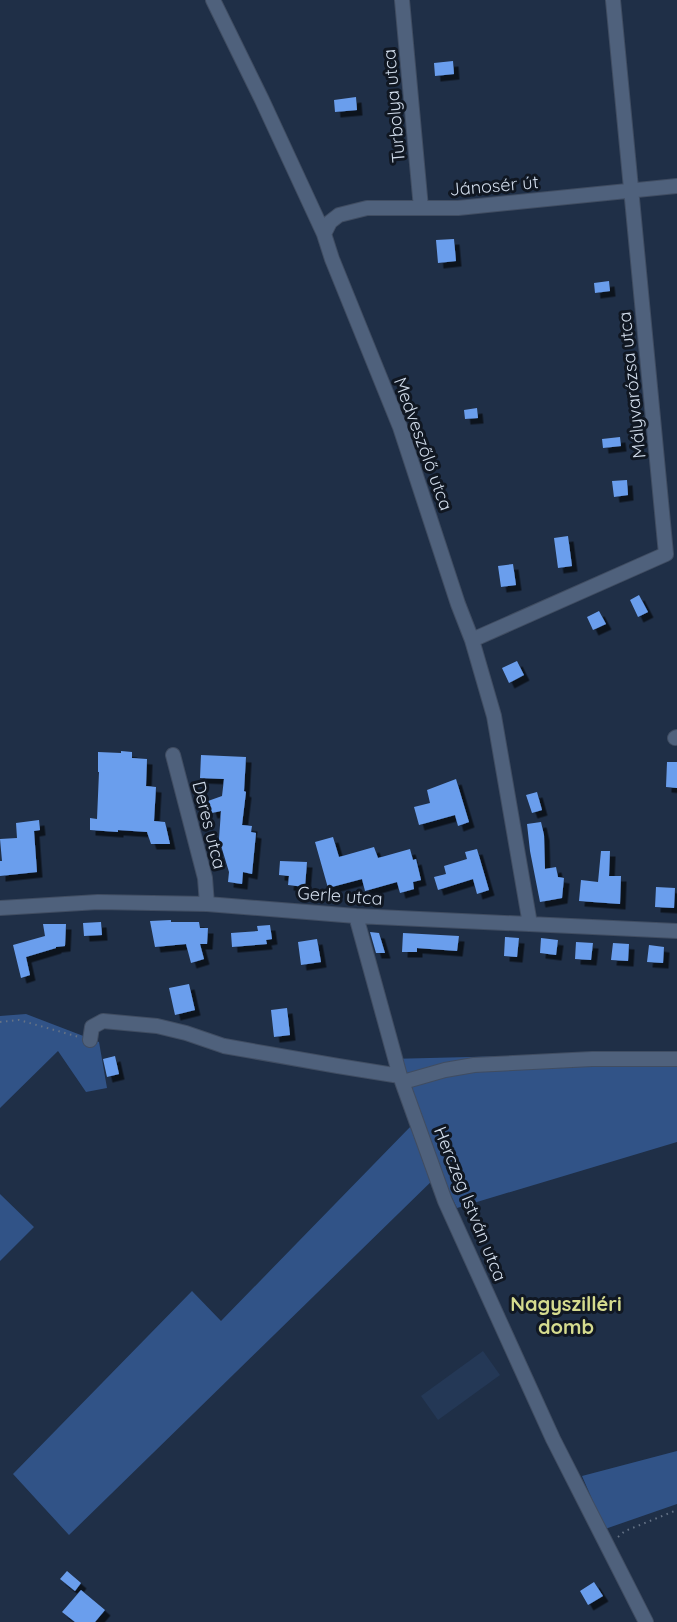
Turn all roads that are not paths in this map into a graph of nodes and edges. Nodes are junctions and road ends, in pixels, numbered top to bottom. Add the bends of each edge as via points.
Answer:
1 (213, 0) edge
2 (402, 0) edge
3 (613, 0) edge
4 (677, 186) edge
5 (630, 190) junction
6 (421, 208) junction
7 (324, 234) junction
8 (472, 640) junction
9 (173, 755) dead end
10 (207, 904) junction
11 (0, 908) edge
12 (356, 916) junction
13 (530, 924) junction
14 (677, 931) edge
15 (90, 1040) road end
16 (677, 1059) edge
17 (401, 1079) junction
18 (646, 1622) edge

1 - 7 street, Medveszőlő utca
2 - 6 street, Turbolya utca
3 - 5 street, Mályvarózsa utca
4 - 5 street, Jánosér út
5 - 6 street, Jánosér út via 458,208
5 - 8 street, Mályvarózsa utca via 666,554
6 - 7 street, Jánosér út via 353,211 330,222
7 - 8 street, Medveszőlő utca via 400,426
8 - 13 street, Medveszőlő utca via 494,716
9 - 10 street, Deres utca via 205,878
10 - 11 street, Gerle utca via 98,902
10 - 12 street, Gerle utca
12 - 13 street, Gerle utca
12 - 17 street, Herczeg István utca
13 - 14 street, Gerle utca
15 - 17 street via 92,1027 103,1021 157,1026 224,1046
16 - 17 street via 474,1065
17 - 18 street, Herczeg István utca via 446,1201 553,1440

